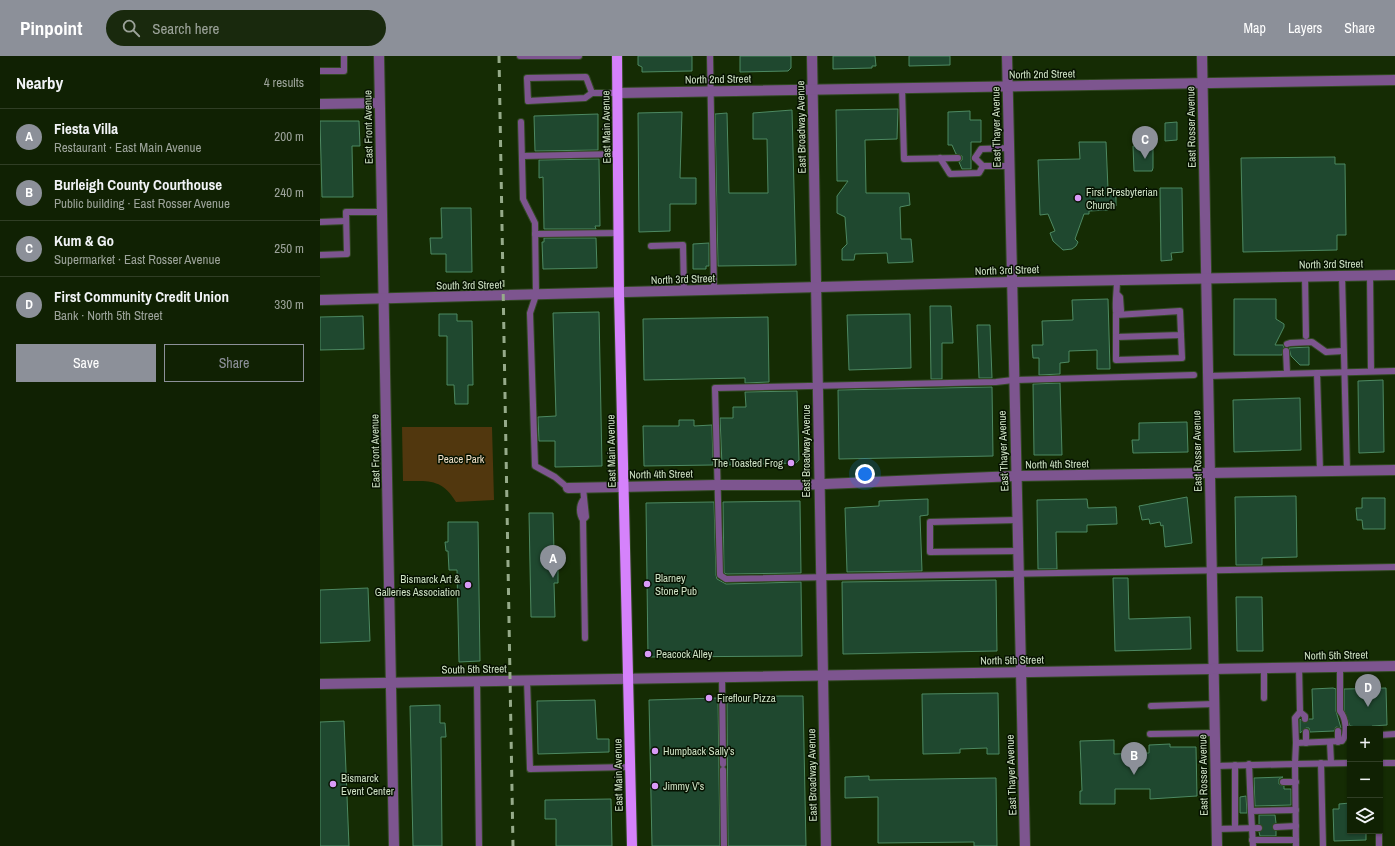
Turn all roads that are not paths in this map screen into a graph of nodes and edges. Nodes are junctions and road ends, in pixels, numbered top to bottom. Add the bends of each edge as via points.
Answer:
1 (344, 56) edge
2 (378, 56) edge
3 (520, 56) edge
4 (579, 56) edge
5 (617, 56) edge
6 (710, 56) edge
7 (812, 56) edge
8 (1007, 56) edge
9 (1202, 56) edge
10 (320, 71) edge
11 (1395, 80) edge
12 (1203, 83) junction
13 (1008, 86) junction
14 (902, 88) junction
15 (813, 90) junction
16 (711, 91) junction
17 (618, 92) junction
18 (592, 93) junction
19 (379, 103) junction
20 (320, 104) edge
21 (522, 122) dead end
22 (1009, 148) junction
23 (618, 154) junction
24 (522, 156) junction
25 (940, 158) junction
26 (958, 158) dead end
27 (983, 166) junction
28 (1009, 166) junction
29 (382, 212) junction
30 (320, 222) edge
31 (346, 222) junction
32 (619, 233) junction
33 (535, 234) junction
34 (651, 246) dead end
35 (320, 255) edge
36 (1370, 275) junction
37 (1395, 275) edge
38 (1305, 276) junction
39 (1342, 276) junction
40 (1205, 279) junction
41 (1117, 280) junction
42 (1011, 282) junction
43 (816, 288) junction
44 (714, 290) junction
45 (684, 291) junction
46 (619, 293) junction
47 (536, 295) junction
48 (384, 298) junction
49 (320, 300) edge
50 (1117, 314) junction
51 (1181, 335) junction
52 (1306, 336) dead end
53 (1116, 337) junction
54 (1343, 351) junction
55 (1371, 371) junction
56 (1395, 371) edge
57 (1343, 372) junction
58 (1287, 373) junction
59 (1316, 373) junction
60 (1194, 375) dead end
61 (1208, 376) junction
62 (1013, 380) junction
63 (818, 385) junction
64 (1395, 470) edge
65 (1320, 471) junction
66 (1346, 471) junction
67 (1209, 473) junction
68 (1016, 476) junction
69 (716, 485) junction
70 (818, 485) junction
71 (624, 487) junction
72 (568, 488) joint
73 (583, 488) junction
74 (1017, 520) junction
75 (1018, 551) junction
76 (1395, 567) edge
77 (1212, 571) junction
78 (1018, 574) junction
79 (821, 577) junction
80 (585, 638) dead end
81 (1395, 666) edge
82 (1299, 667) junction
83 (1340, 667) junction
84 (1264, 668) junction
85 (1214, 669) junction
86 (1020, 672) junction
87 (822, 676) junction
88 (722, 677) junction
89 (629, 679) junction
90 (528, 680) junction
91 (477, 681) junction
92 (391, 683) junction
93 (320, 684) edge
94 (1264, 698) dead end
95 (1214, 704) junction
96 (1151, 706) dead end
97 (1340, 711) junction
98 (1300, 712) junction
99 (1305, 719) dead end
100 (1338, 719) dead end
101 (1338, 731) dead end
102 (1306, 732) dead end
103 (1215, 733) junction
104 (1150, 734) dead end
105 (1383, 734) edge
106 (1395, 734) edge
107 (1330, 742) junction
108 (1338, 742) junction
109 (1306, 743) junction
110 (1296, 744) junction
111 (1321, 763) junction
112 (1331, 763) junction
113 (1347, 763) edge
114 (1383, 763) edge
115 (1395, 763) edge
116 (1249, 764) junction
117 (1295, 764) junction
118 (1235, 765) junction
119 (1215, 766) junction
120 (630, 767) junction
121 (1284, 782) dead end
122 (1296, 782) junction
123 (1296, 810) junction
124 (1251, 811) junction
125 (1296, 826) junction
126 (1276, 827) dead end
127 (1236, 828) junction
128 (1252, 828) junction
129 (1259, 828) dead end
130 (1217, 830) junction
131 (1379, 834) edge
132 (1252, 843) edge
133 (1296, 843) edge
134 (394, 846) edge
135 (479, 846) edge
136 (632, 846) edge
137 (724, 846) edge
138 (826, 846) edge
139 (1025, 846) edge
140 (1217, 846) edge
141 (1323, 846) edge
142 (1379, 846) edge

1 - 10 lane via 344,71
2 - 19 street, East Front Avenue
3 - 4 lane
5 - 17 main road, East Main Avenue
6 - 16 lane
7 - 15 street, East Broadway Avenue
8 - 13 street, East Thayer Avenue
9 - 12 street, East Rosser Avenue
11 - 12 street, North 2nd Street
12 - 13 street, North 2nd Street
12 - 40 street, East Rosser Avenue
13 - 14 street, North 2nd Street
13 - 22 street, East Thayer Avenue
14 - 15 street, North 2nd Street
14 - 25 lane via 904,159
15 - 16 street, North 2nd Street
15 - 43 street, East Broadway Avenue
16 - 17 street, North 2nd Street
16 - 44 lane
17 - 18 lane
17 - 23 main road, East Main Avenue
18 - 18 lane via 586,77 527,78 528,101 585,98
19 - 20 street
19 - 29 street, East Front Avenue
21 - 24 lane
22 - 27 lane via 980,149 973,158
22 - 28 street, East Thayer Avenue
23 - 24 lane
23 - 32 main road, East Main Avenue
24 - 33 lane via 523,200 535,223
25 - 26 lane
25 - 27 lane via 950,174 979,173
27 - 28 lane
28 - 42 street, East Thayer Avenue
29 - 31 lane via 346,212
29 - 48 street, East Front Avenue
30 - 31 lane
31 - 35 lane via 347,254
32 - 33 lane
32 - 46 main road, East Main Avenue
33 - 47 lane
34 - 45 lane via 683,245
36 - 37 street, North 3rd Street
36 - 39 street, North 3rd Street
36 - 55 lane
38 - 39 street, North 3rd Street
38 - 40 street, North 3rd Street
38 - 52 lane
39 - 54 lane
40 - 41 street, North 3rd Street
40 - 61 street, East Rosser Avenue
41 - 42 street, North 3rd Street
41 - 50 lane
42 - 43 street, North 3rd Street
42 - 62 street, East Thayer Avenue
43 - 44 street, North 3rd Street
43 - 63 street, East Broadway Avenue
44 - 45 street, North 3rd Street
45 - 46 street, North 3rd Street
46 - 47 street, South 3rd Street
46 - 71 main road, East Main Avenue
47 - 48 street, South 3rd Street
47 - 72 lane via 530,313 535,466
48 - 49 street, South 3rd Street
48 - 92 street, East Front Avenue
50 - 51 lane via 1180,311
50 - 53 lane
51 - 53 lane
51 - 53 lane via 1182,358 1116,360
54 - 57 lane
54 - 58 lane via 1326,352 1312,342 1290,343 1286,348
55 - 56 lane
55 - 57 lane
57 - 59 lane
57 - 66 lane
58 - 59 lane
58 - 61 lane
59 - 65 lane
60 - 62 lane
61 - 67 street, East Rosser Avenue
62 - 63 lane
62 - 68 street, East Thayer Avenue
63 - 69 lane via 715,388
63 - 70 street, East Broadway Avenue
64 - 66 street, North 4th Street
65 - 66 street, North 4th Street
65 - 67 street, North 4th Street
67 - 68 street, North 4th Street
67 - 77 street, East Rosser Avenue
68 - 70 street, North 4th Street
68 - 74 street, East Thayer Avenue
69 - 70 street, North 4th Street
69 - 71 street, North 4th Street
69 - 79 lane via 719,573 722,578
70 - 79 street, East Broadway Avenue
71 - 73 street, North 4th Street
71 - 89 main road, East Main Avenue
72 - 73 street, North 4th Street
73 - 80 lane via 586,517 583,520
74 - 75 street, East Thayer Avenue
74 - 75 lane via 930,522 930,552
75 - 78 street, East Thayer Avenue
76 - 77 lane
77 - 78 lane
77 - 85 street, East Rosser Avenue
78 - 79 lane
78 - 86 street, East Thayer Avenue
79 - 87 street, East Broadway Avenue
81 - 83 street, North 5th Street
82 - 83 street, North 5th Street
82 - 84 street, North 5th Street
82 - 98 lane
83 - 97 lane
84 - 85 street, North 5th Street
84 - 94 lane
85 - 86 street, North 5th Street
85 - 95 street, East Rosser Avenue
86 - 87 street, North 5th Street
86 - 139 street, East Thayer Avenue
87 - 88 street, North 5th Street
87 - 138 street, East Broadway Avenue
88 - 89 street, North 5th Street
88 - 137 lane
89 - 90 street, South 5th Street
89 - 120 main road, East Main Avenue
90 - 91 street, South 5th Street
90 - 120 lane via 530,769
91 - 92 street, South 5th Street
91 - 135 lane
92 - 93 street, South 5th Street
92 - 134 street, East Front Avenue
95 - 96 lane
95 - 103 street, East Rosser Avenue
97 - 100 lane
97 - 108 lane via 1345,717 1345,738
98 - 99 lane
98 - 110 lane via 1295,718
101 - 108 lane
102 - 109 lane
103 - 104 lane
103 - 119 street, East Rosser Avenue
105 - 106 lane
107 - 108 lane
107 - 109 lane
107 - 112 lane
109 - 110 lane
110 - 117 lane
111 - 112 lane
111 - 117 lane
111 - 141 lane
112 - 113 lane
114 - 115 lane
116 - 117 lane
116 - 118 lane
116 - 124 lane via 1252,784
117 - 122 lane
118 - 119 lane
118 - 127 lane
119 - 130 street, East Rosser Avenue
120 - 136 main road, East Main Avenue
121 - 122 lane
122 - 123 lane
123 - 124 lane
123 - 125 lane
124 - 128 lane
125 - 126 lane
125 - 133 lane
127 - 128 lane
127 - 130 lane
128 - 129 lane
128 - 132 lane
130 - 140 street, East Rosser Avenue
131 - 142 lane
132 - 133 lane

